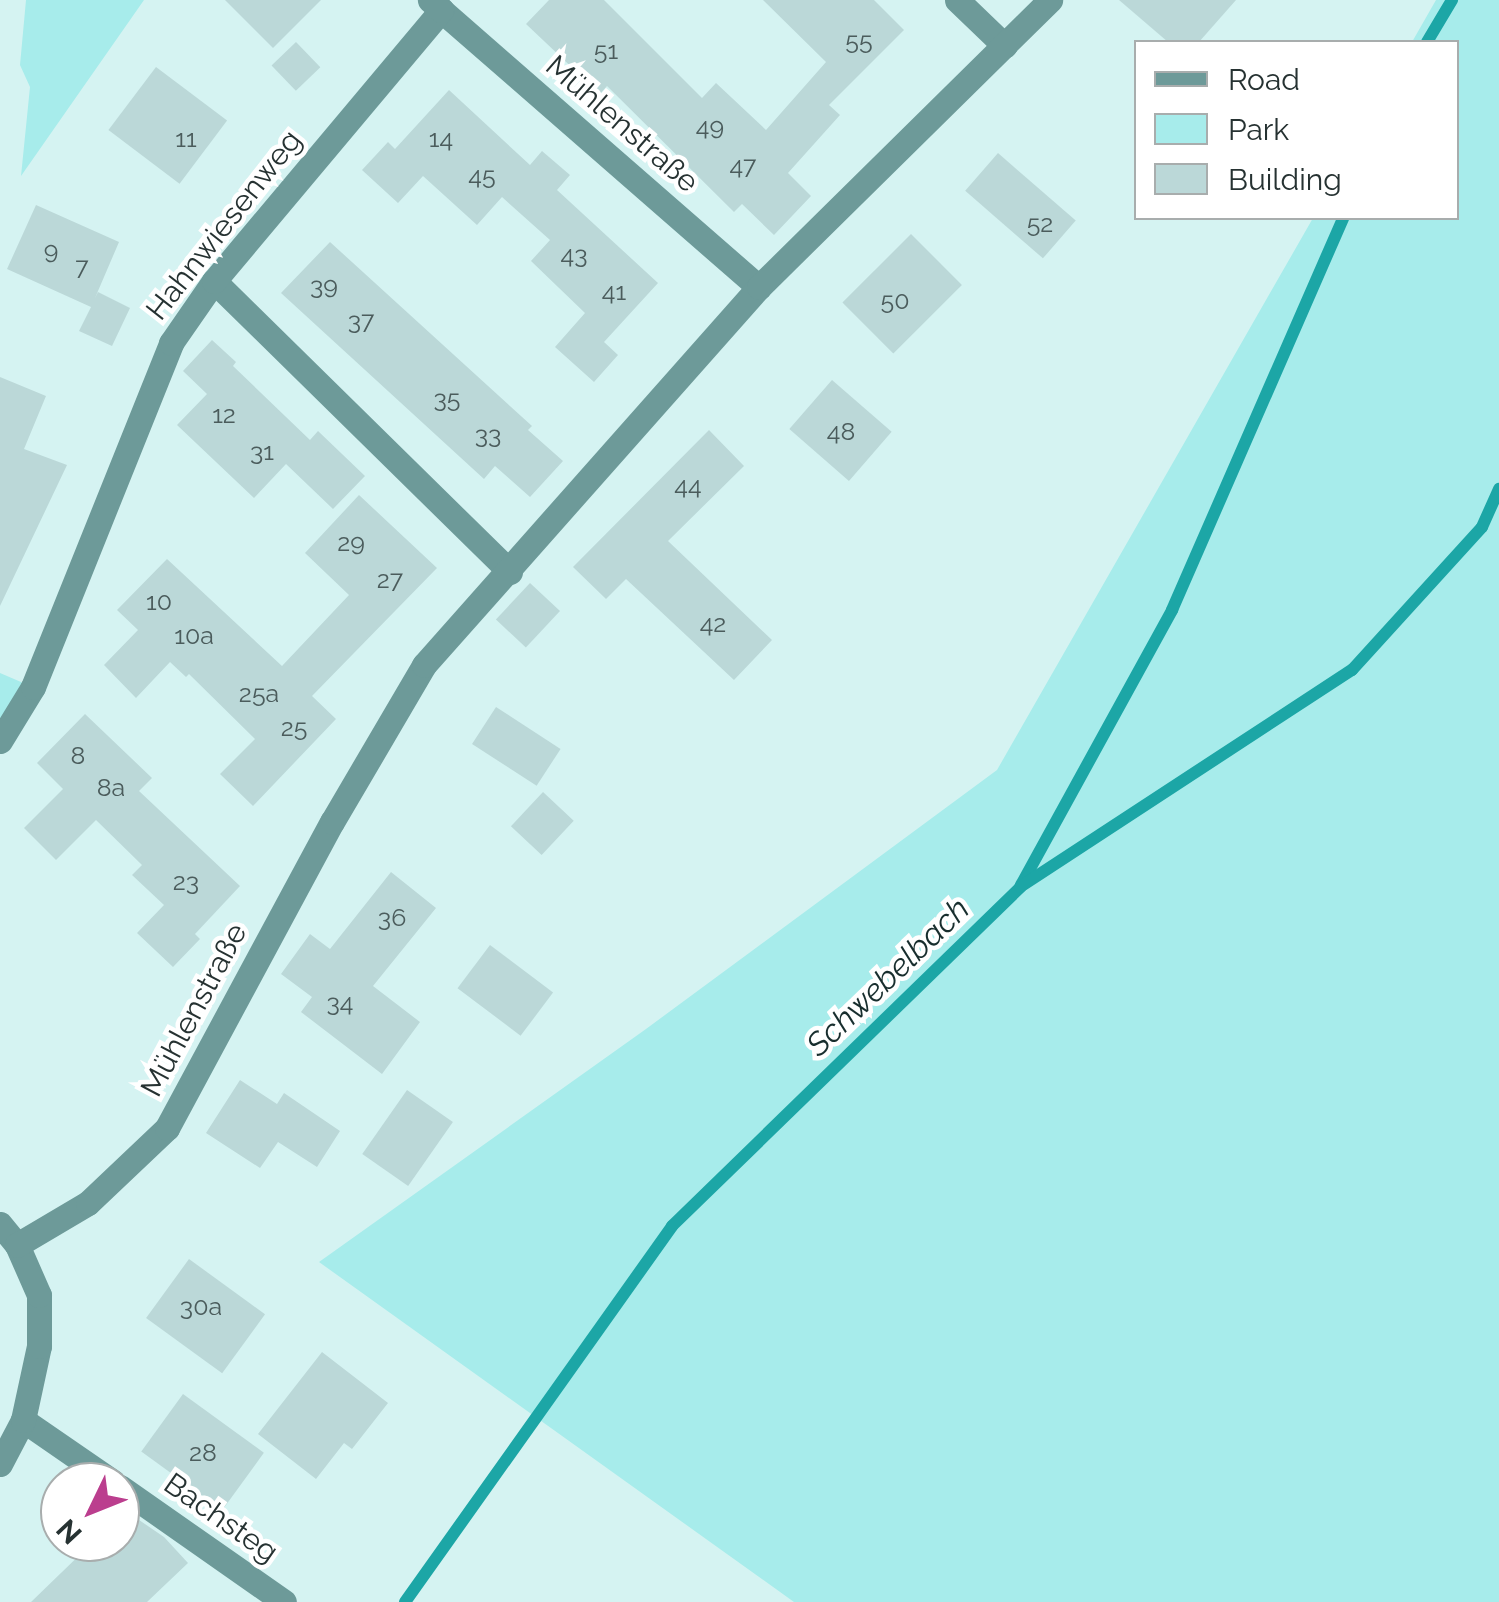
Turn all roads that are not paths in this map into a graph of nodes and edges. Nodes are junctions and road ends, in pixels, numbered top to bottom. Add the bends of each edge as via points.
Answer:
1 (957, 0) edge
2 (1050, 0) edge
3 (436, 5) edge
4 (1005, 46) junction
5 (214, 282) junction
6 (759, 287) junction
7 (510, 572) junction
8 (0, 740) edge
9 (0, 1224) edge
10 (17, 1245) junction
11 (24, 1420) junction
12 (84, 1462) edge
13 (0, 1464) edge
14 (140, 1501) edge
15 (284, 1602) edge

1 - 4 street
2 - 4 street, Mühlenstraße
3 - 5 street, Hahnwiesenweg
3 - 6 street, Mühlenstraße
4 - 6 street, Mühlenstraße
5 - 7 street
5 - 8 street, Hahnwiesenweg via 171,344 33,688
6 - 7 street, Mühlenstraße
7 - 10 street, Mühlenstraße via 424,665 168,1128 88,1202
9 - 10 street
10 - 11 street via 40,1295 39,1346
11 - 12 street
11 - 13 street
14 - 15 street, Bachsteg

